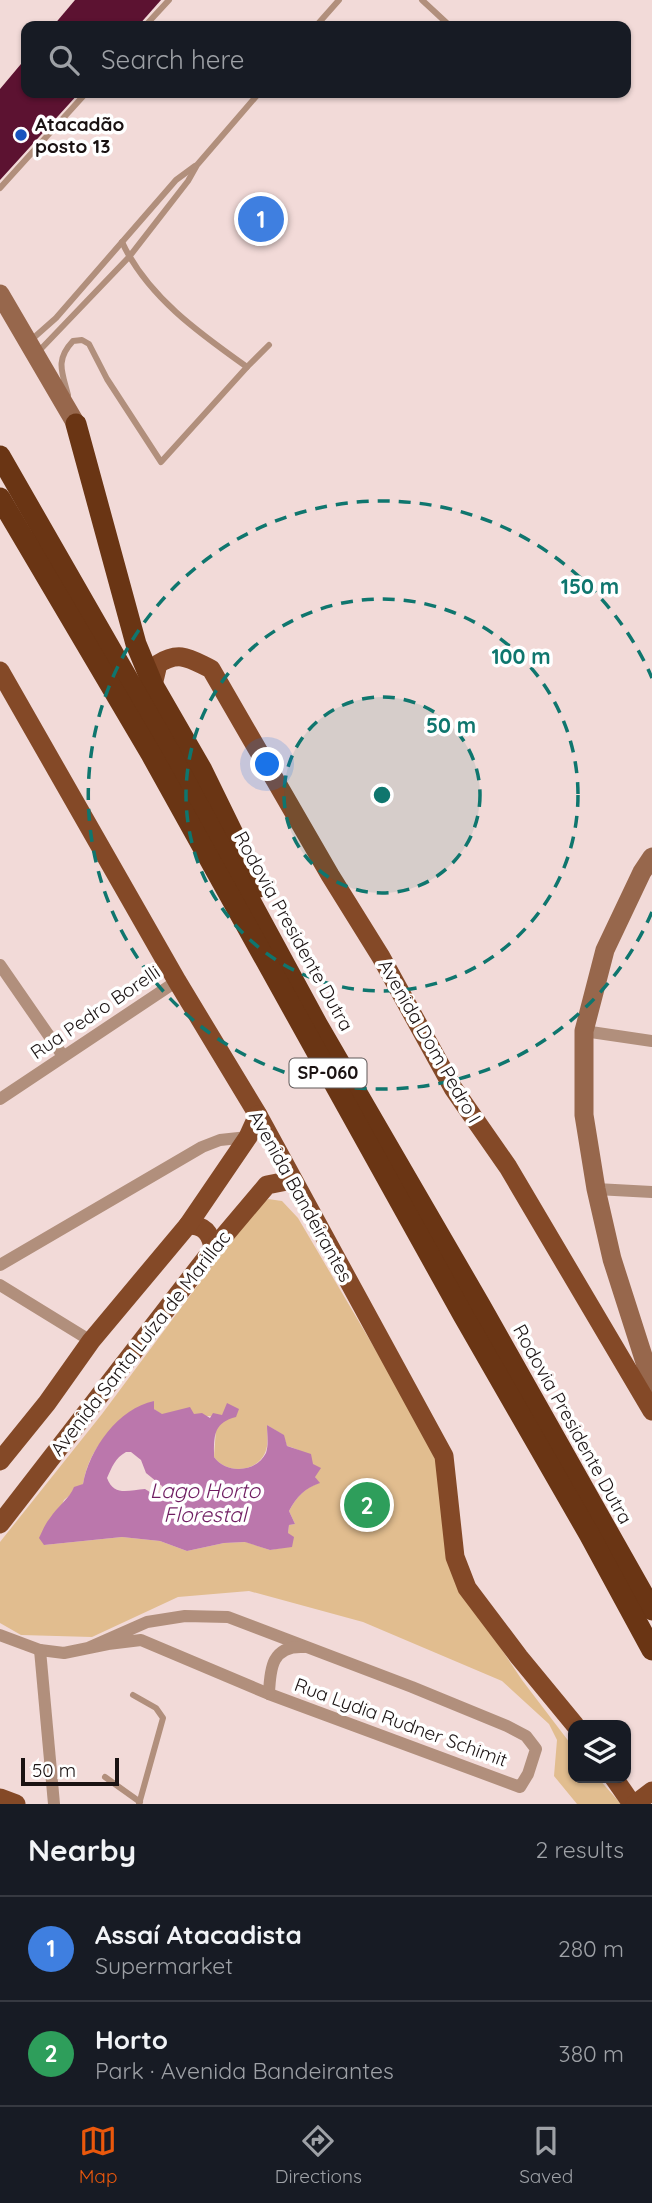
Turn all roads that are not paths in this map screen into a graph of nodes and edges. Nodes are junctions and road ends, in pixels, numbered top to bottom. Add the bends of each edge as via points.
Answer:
1 (169, 0) edge
2 (338, 0) edge
3 (422, 0) edge
4 (150, 21) edge
5 (320, 21) edge
6 (445, 21) edge
7 (81, 98) edge
8 (255, 98) edge
9 (197, 165) junction
10 (0, 188) edge
11 (122, 242) junction
12 (129, 257) junction
13 (0, 294) edge
14 (269, 345) dead end
15 (32, 349) junction
16 (247, 367) junction
17 (76, 424) junction
18 (0, 456) edge
19 (0, 498) edge
20 (0, 671) edge
21 (153, 685) junction
22 (652, 857) edge
23 (0, 965) edge
24 (177, 981) junction
25 (584, 1031) junction
26 (652, 1041) edge
27 (63, 1056) junction
28 (359, 1094) junction
29 (0, 1099) edge
30 (258, 1115) junction
31 (248, 1136) junction
32 (292, 1180) junction
33 (596, 1189) junction
34 (652, 1192) edge
35 (188, 1225) junction
36 (213, 1249) junction
37 (0, 1265) edge
38 (0, 1285) edge
39 (91, 1340) junction
40 (652, 1384) edge
41 (652, 1411) edge
42 (0, 1461) edge
43 (0, 1524) edge
44 (652, 1610) edge
45 (0, 1635) edge
46 (107, 1641) junction
47 (308, 1647) junction
48 (40, 1650) junction
49 (652, 1650) edge
50 (270, 1694) junction
51 (133, 1695) dead end
52 (571, 1720) edge
53 (104, 1777) dead end
54 (618, 1783) edge
55 (652, 1791) edge
56 (0, 1797) edge
57 (139, 1803) edge
58 (16, 1804) edge
59 (54, 1804) edge
60 (634, 1804) edge

1 - 4 lane
2 - 5 lane
3 - 6 lane
7 - 10 lane
8 - 9 lane
9 - 11 lane via 176,180
9 - 12 lane
11 - 12 lane
11 - 15 lane
12 - 15 lane
12 - 16 lane via 194,330
13 - 15 main road
14 - 16 lane
15 - 17 main road
16 - 17 lane via 161,462 89,344 73,341 62,352 61,366
17 - 21 highway via 136,643
18 - 28 highway, Rodovia Presidente Dutra / SP-060
19 - 49 highway, Rodovia Presidente Dutra / SP-060 via 151,754
20 - 24 main road, Avenida Bandeirantes
21 - 28 highway via 202,770
21 - 41 main road, Avenida Dom Pedro I via 158,664 170,656 182,656 211,669 453,1088 508,1167
22 - 25 main road via 605,950
23 - 27 street
24 - 27 street, Rua Pedro Borelli
24 - 30 main road, Avenida Bandeirantes
25 - 26 street
25 - 33 main road via 584,1115
27 - 29 street, Rua Pedro Borelli
28 - 44 highway, Rodovia Presidente Dutra / SP-060
30 - 31 main road, Avenida Santa Luíza de Marillac
30 - 32 main road, Avenida Bandeirantes
31 - 35 main road, Avenida Santa Luíza de Marillac
31 - 37 street via 202,1147
32 - 36 main road, Avenida Santa Luíza de Marillac via 267,1185
32 - 52 main road, Avenida Bandeirantes via 444,1456 455,1558 467,1588
33 - 34 street
33 - 40 main road via 612,1259
35 - 36 main road via 206,1230
35 - 39 main road, Avenida Santa Luíza de Marillac
36 - 43 main road, Avenida Santa Luíza de Marillac
38 - 39 street
39 - 42 main road, Avenida Santa Luíza de Marillac
45 - 48 street
46 - 47 street, Rua Lydia Rudner Schimit via 146,1622 185,1616 228,1617
46 - 48 street, Rua Lydia Rudner Schimit via 64,1653
46 - 50 street, Rua Lydia Rudner Schimit via 141,1640
47 - 50 street, Rua Lydia Rudner Schimit via 292,1646 276,1657 270,1672
47 - 50 street, Rua Lydia Rudner Schimit via 526,1736 536,1749 520,1787
48 - 59 street
51 - 57 lane via 156,1708 163,1718
53 - 57 lane
54 - 60 main road
55 - 60 main road
56 - 58 main road

